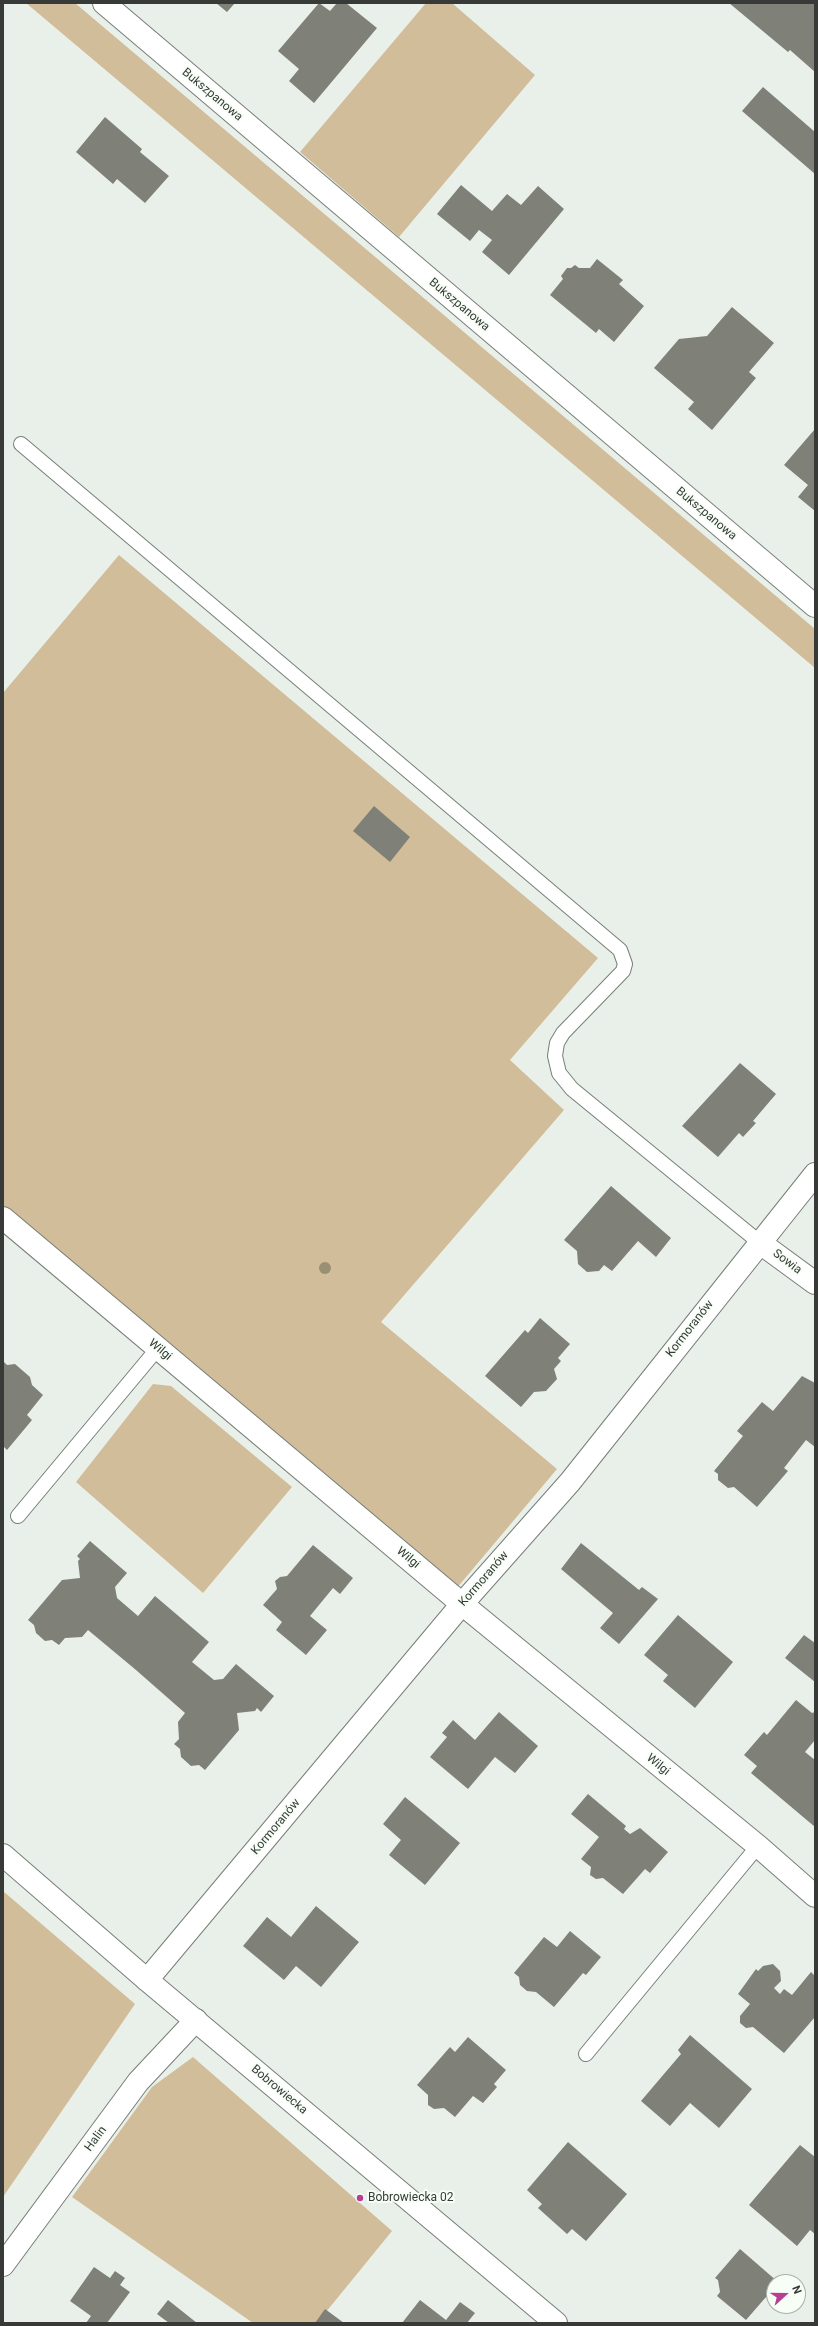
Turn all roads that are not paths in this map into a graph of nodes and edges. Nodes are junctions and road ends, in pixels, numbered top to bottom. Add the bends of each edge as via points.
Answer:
1 (104, 3) edge
2 (21, 444) dead end
3 (815, 606) edge
4 (815, 1174) edge
5 (3, 1218) edge
6 (759, 1242) junction
7 (815, 1283) edge
8 (158, 1348) junction
9 (18, 1516) dead end
10 (462, 1604) junction
11 (758, 1846) junction
12 (3, 1855) edge
13 (815, 1896) edge
14 (147, 1980) junction
15 (196, 2020) junction
16 (586, 2054) dead end
17 (3, 2265) edge
18 (556, 2323) edge

1 - 3 street, Bukszpanowa
2 - 6 lane via 620,950 625,964 623,971 563,1033 557,1044 555,1056 559,1073 572,1089
4 - 6 street, Kormoranów
5 - 8 street, Wilgi
6 - 7 street, Sowia
6 - 10 street, Kormoranów via 570,1482
8 - 9 lane
8 - 10 street, Wilgi
10 - 11 street, Wilgi
10 - 14 street, Kormoranów
11 - 13 street, Wilgi
11 - 16 lane
12 - 14 street, Bobrowiecka
14 - 15 street, Bobrowiecka
15 - 17 street, Halin via 138,2082
15 - 18 street, Bobrowiecka

